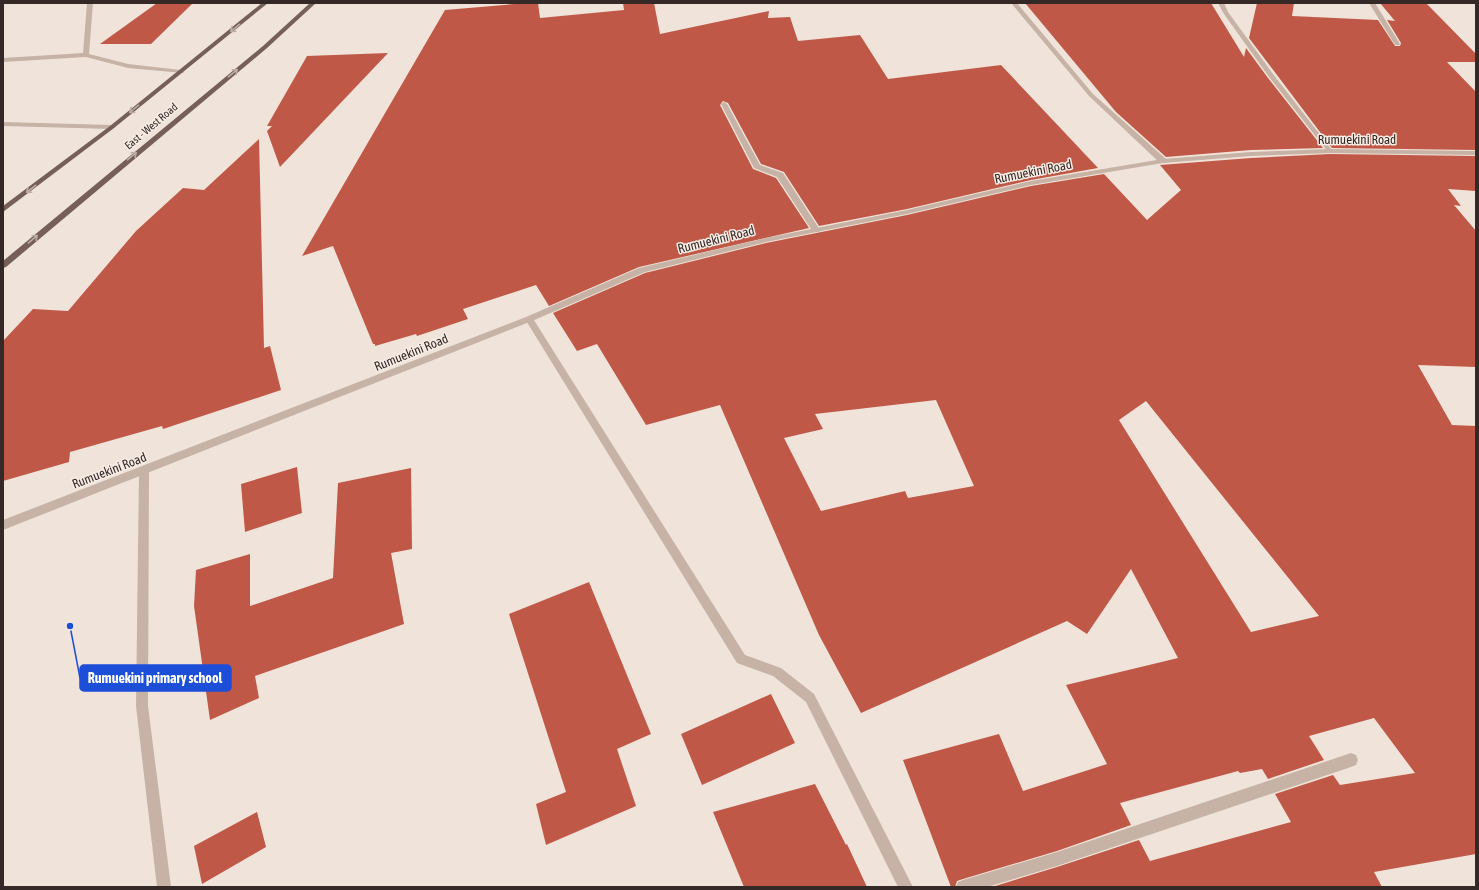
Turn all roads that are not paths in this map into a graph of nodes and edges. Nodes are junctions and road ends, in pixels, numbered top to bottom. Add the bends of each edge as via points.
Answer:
1 (90, 3) edge
2 (265, 3) edge
3 (313, 3) edge
4 (1014, 3) edge
5 (1221, 3) edge
6 (1372, 3) edge
7 (1397, 44) dead end
8 (86, 55) junction
9 (3, 60) edge
10 (181, 72) junction
11 (724, 104) dead end
12 (3, 124) edge
13 (112, 127) junction
14 (1330, 151) junction
15 (1476, 153) edge
16 (1163, 161) junction
17 (3, 210) edge
18 (816, 230) junction
19 (3, 264) edge
20 (529, 319) junction
21 (144, 470) junction
22 (3, 525) edge
23 (1351, 760) dead end
24 (164, 887) edge
25 (906, 887) edge
26 (963, 887) edge

1 - 8 street
2 -> 10 main road, East - West Road
19 -> 3 main road, East - West Road via 265,47
4 - 16 street via 1091,95
5 - 14 street via 1253,51
6 - 7 street
8 - 9 street
8 - 10 street via 128,66
10 -> 13 main road, East - West Road
11 - 18 street via 757,166 780,175
12 - 13 street
13 -> 17 main road, East - West Road
14 - 15 street, Rumuekini Road
14 - 16 street, Rumuekini Road
16 - 18 street, Rumuekini Road via 1031,184
18 - 20 street, Rumuekini Road via 642,270
20 - 21 street, Rumuekini Road
20 - 25 street via 741,659 777,672 810,698
21 - 22 street, Rumuekini Road
21 - 24 street via 142,706
23 - 26 street via 1057,859

